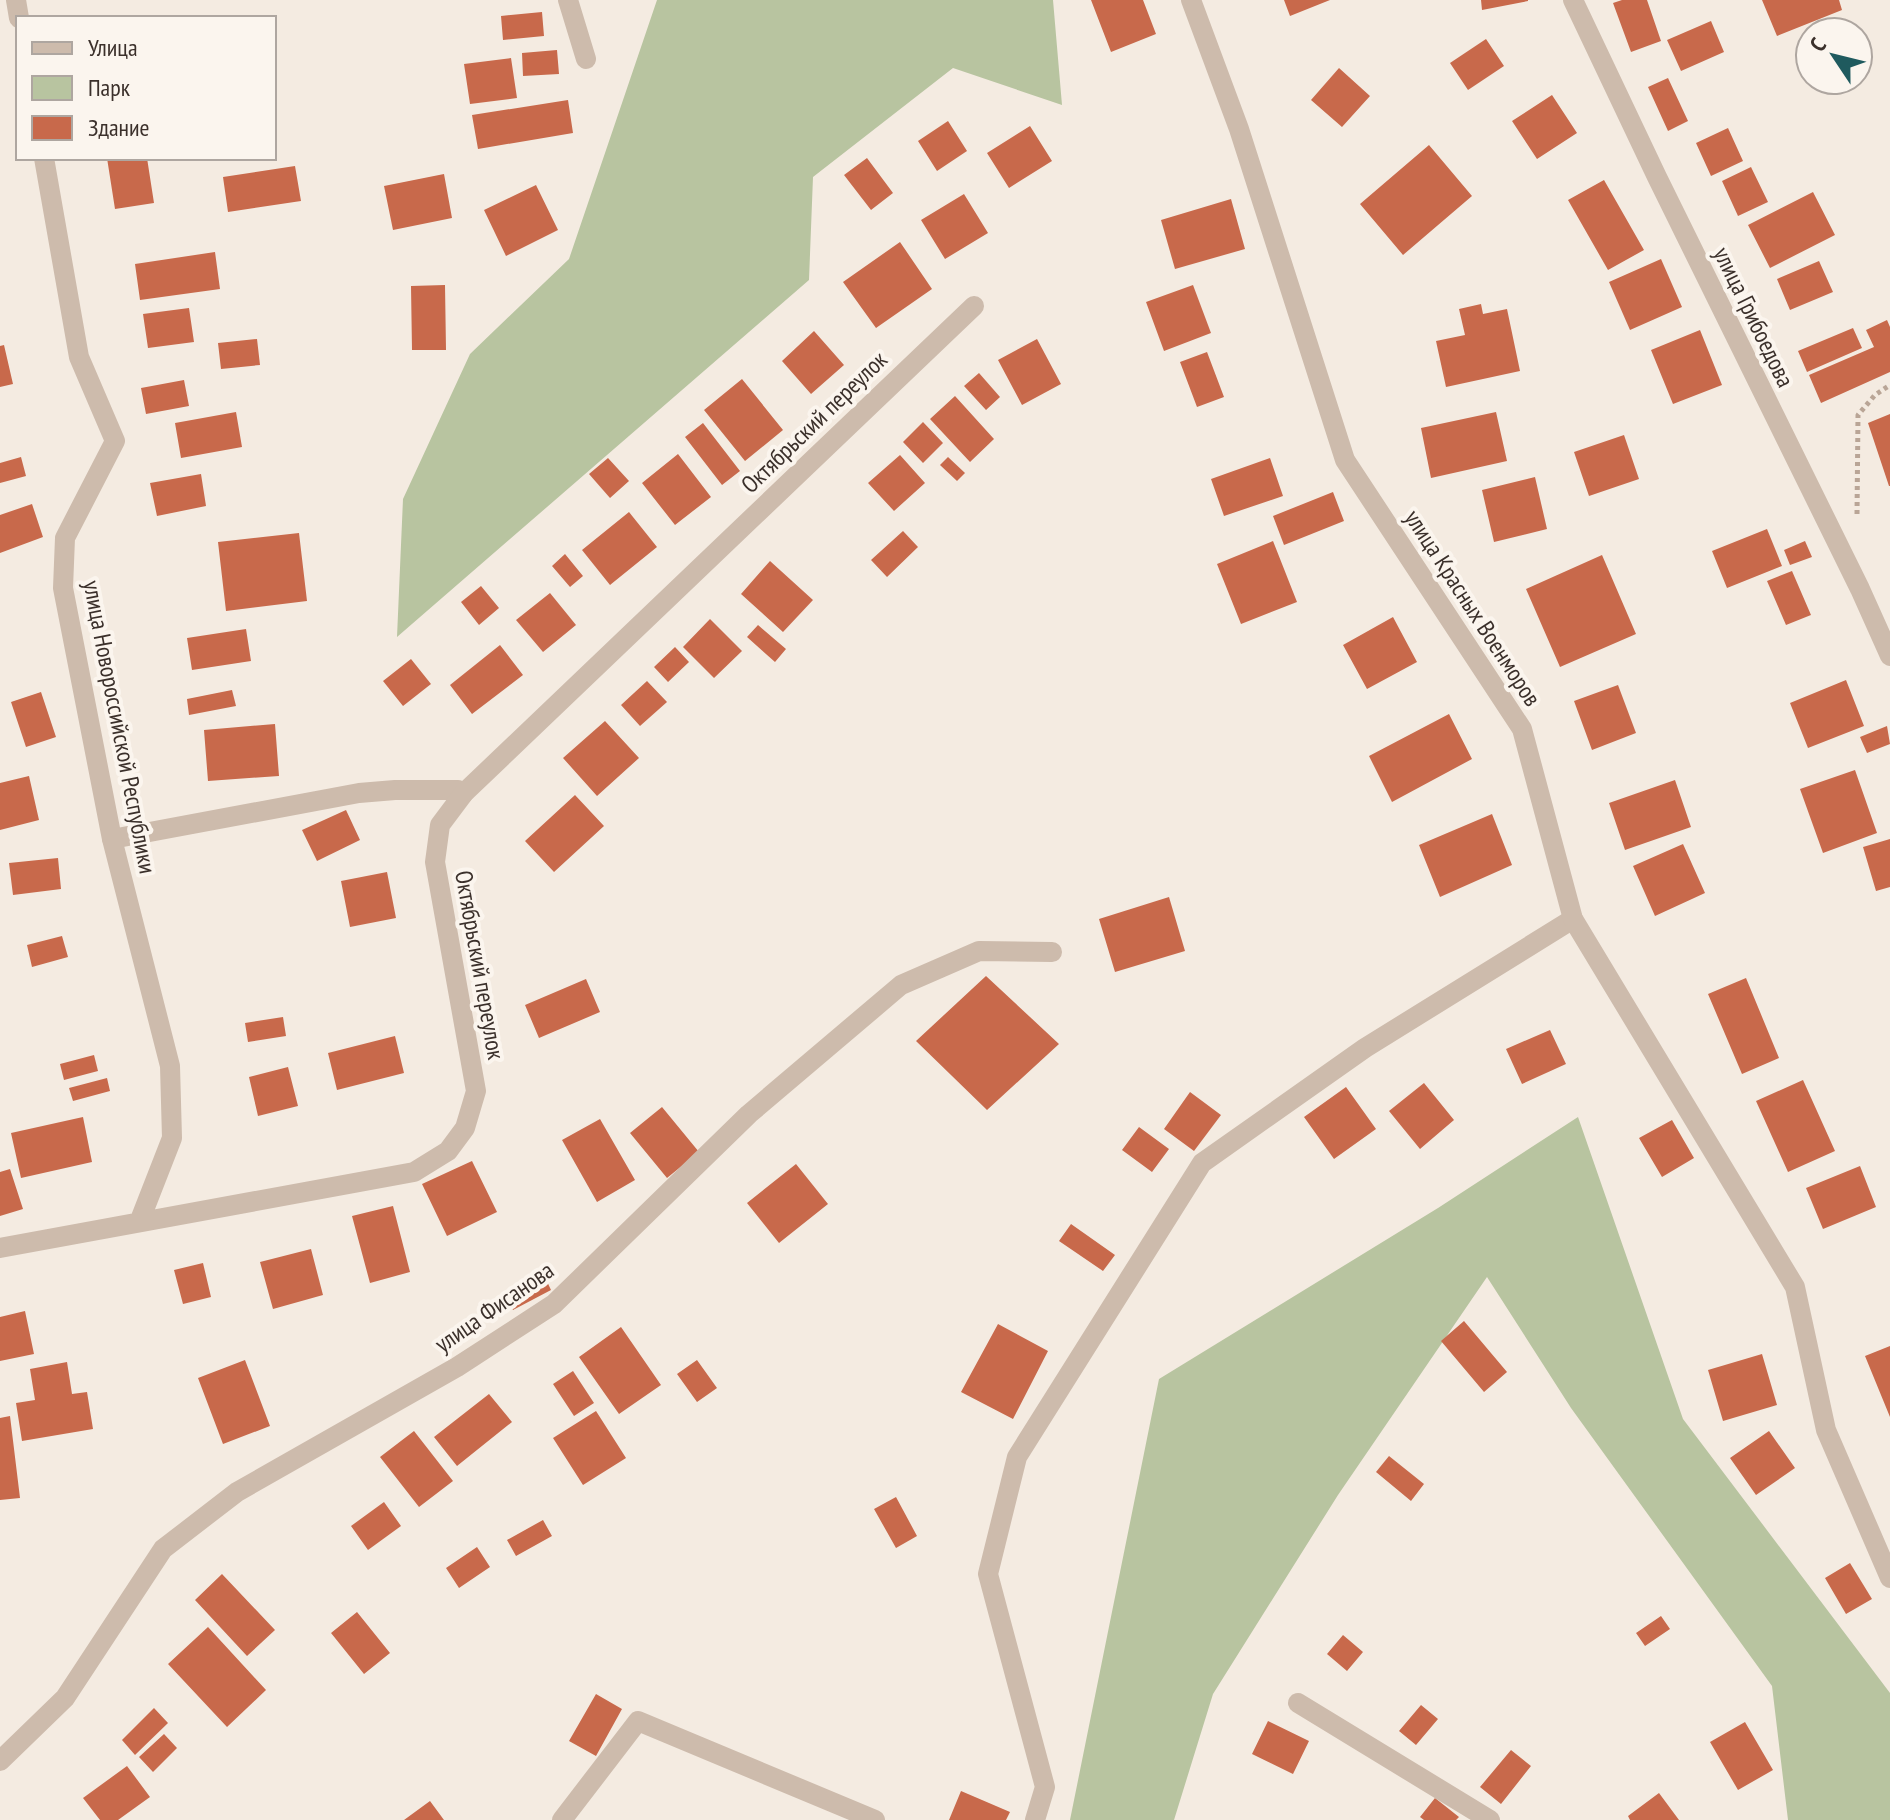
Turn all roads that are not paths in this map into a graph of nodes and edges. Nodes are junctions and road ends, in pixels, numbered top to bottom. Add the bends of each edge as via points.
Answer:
1 (568, 0) edge
2 (1191, 0) edge
3 (1573, 0) edge
4 (586, 59) dead end
5 (44, 160) edge
6 (974, 306) dead end
7 (1890, 656) edge
8 (464, 793) junction
9 (112, 839) junction
10 (1573, 919) junction
11 (1052, 952) dead end
12 (140, 1220) junction
13 (0, 1248) edge
14 (1890, 1578) edge
15 (1298, 1703) dead end
16 (0, 1761) edge
17 (562, 1820) edge
18 (875, 1820) edge
19 (1035, 1820) edge
20 (1490, 1820) edge

1 - 4 street
2 - 10 street, улица Красных Военморов via 1239,129 1345,460 1522,729
3 - 7 street, улица Грибоедова
5 - 9 street, улица Новороссийской Республики via 79,357 115,441 65,538 63,588
6 - 8 street, Октябрьский переулок
8 - 9 street via 359,793
8 - 12 street, Октябрьский переулок via 440,825 435,862 476,1091 465,1128 448,1151 414,1172
9 - 12 street, улица Новороссийской Республики via 170,1066 172,1138
10 - 14 street, улица Красных Военморов via 1795,1287 1826,1430
10 - 19 street via 1365,1048 1202,1163 1017,1457 988,1574 1045,1787
11 - 16 street, улица Фисанова via 979,951 901,985 749,1114 554,1304 457,1367 237,1492 163,1549 65,1698
12 - 13 street, Октябрьский переулок
15 - 20 street
17 - 18 street via 638,1721

